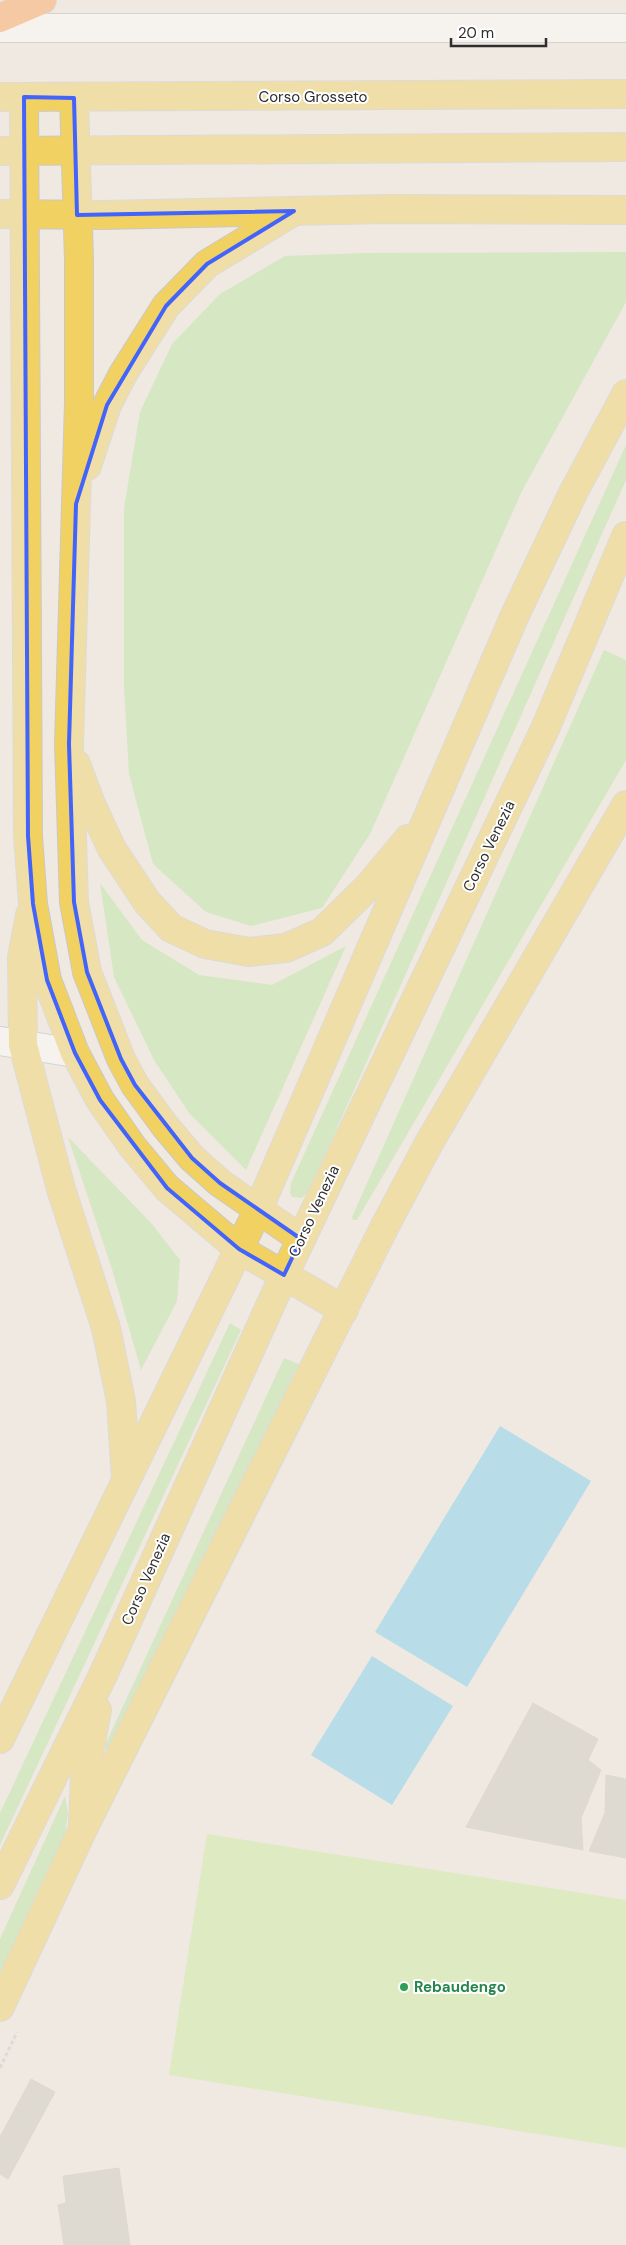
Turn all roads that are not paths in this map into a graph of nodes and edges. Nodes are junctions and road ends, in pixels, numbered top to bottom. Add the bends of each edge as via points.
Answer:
1 (42, 0) edge
2 (0, 18) edge
3 (0, 28) edge
4 (626, 28) edge
5 (626, 94) edge
6 (12, 97) edge
7 (74, 98) junction
8 (626, 147) edge
9 (12, 151) edge
10 (76, 151) junction
11 (621, 210) edge
12 (294, 211) junction
13 (12, 214) edge
14 (77, 215) junction
15 (626, 394) edge
16 (76, 504) junction
17 (626, 536) edge
18 (69, 744) junction
19 (626, 805) edge
20 (431, 812) junction
21 (33, 904) junction
22 (11, 1043) edge
23 (75, 1053) junction
24 (258, 1210) junction
25 (301, 1239) junction
26 (239, 1249) junction
27 (284, 1275) junction
28 (344, 1310) junction
29 (126, 1479) junction
30 (103, 1675) junction
31 (0, 1739) edge
32 (83, 1829) junction
33 (0, 1885) edge
34 (0, 2006) edge

1 - 2 highway
3 - 4 street
5 - 7 main road, Corso Grosseto
6 - 7 main road, Corso Grosseto
6 - 9 main road
7 - 10 main road
8 - 10 main road
9 - 10 main road
9 - 13 main road
10 - 14 main road
11 - 12 main road
12 - 14 main road
12 - 16 main road via 207,264 166,306 122,374 107,405
13 - 14 main road
13 - 21 main road via 28,826
14 - 16 main road via 79,402
15 - 20 main road via 573,493 515,615
16 - 18 main road
17 - 25 main road, Corso Venezia via 545,729
18 - 20 main road via 112,849 146,902 170,928 205,944 249,952 286,948 322,932 368,887
18 - 24 main road via 74,902 87,972 121,1059 135,1085 192,1158
19 - 28 main road via 428,1146
20 - 24 main road via 392,895
21 - 22 main road via 22,957
21 - 23 main road via 47,980
22 - 23 street
22 - 29 main road via 106,1328 121,1401
23 - 26 main road via 100,1100 167,1188
24 - 25 main road
24 - 26 main road
25 - 27 main road, Corso Venezia
26 - 27 main road
26 - 29 main road
27 - 28 main road
27 - 30 main road, Corso Venezia
28 - 32 main road
29 - 31 main road
30 - 32 main road via 84,1774
30 - 33 main road, Corso Venezia
32 - 34 main road

